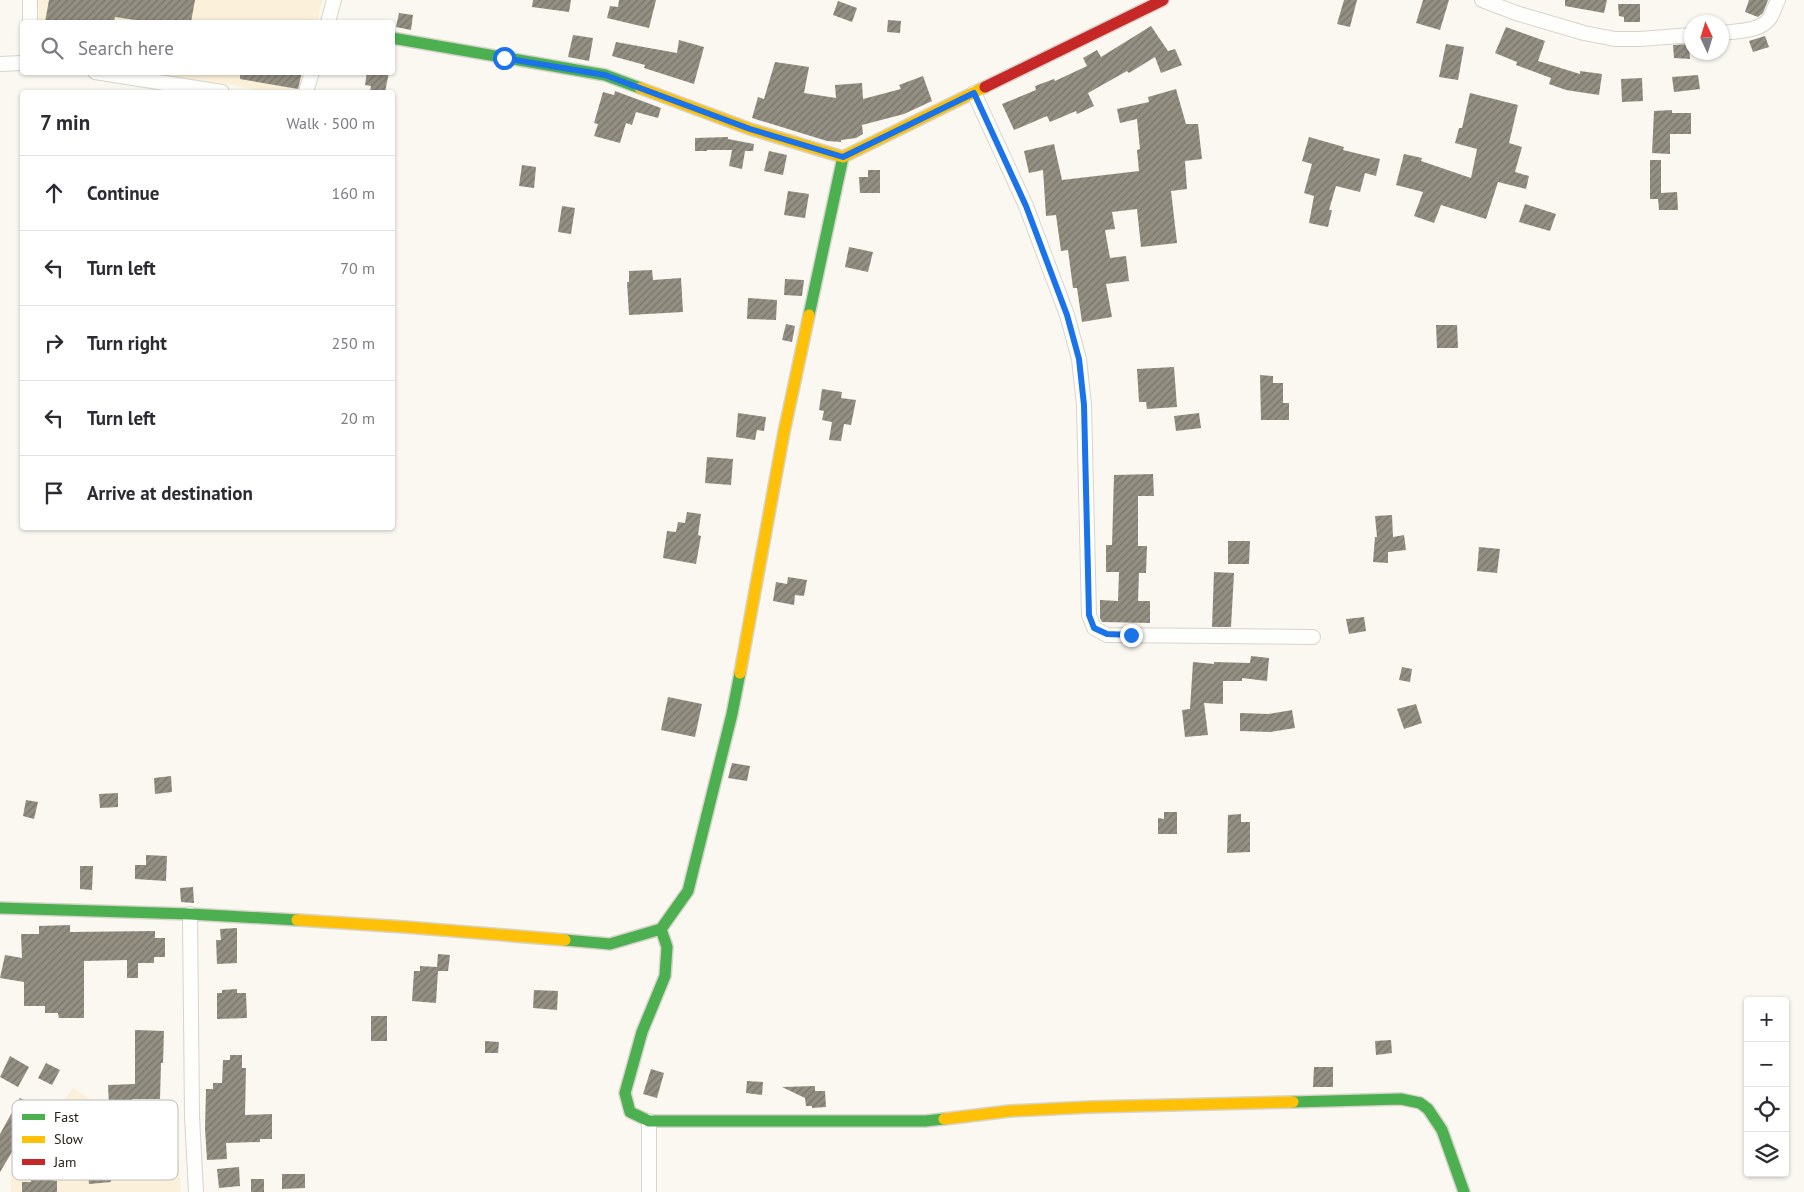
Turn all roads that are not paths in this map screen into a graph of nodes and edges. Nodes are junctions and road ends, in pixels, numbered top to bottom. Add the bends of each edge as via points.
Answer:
1 (30, 0) edge
2 (334, 0) edge
3 (1163, 0) edge
4 (1482, 0) edge
5 (1778, 0) edge
6 (30, 20) edge
7 (329, 20) edge
8 (1729, 32) edge
9 (1684, 36) edge
10 (395, 39) edge
11 (20, 63) edge
12 (0, 64) edge
13 (114, 75) edge
14 (311, 75) edge
15 (209, 90) edge
16 (307, 90) edge
17 (974, 93) junction
18 (843, 157) junction
19 (1313, 637) dead end
20 (0, 908) edge
21 (190, 914) junction
22 (661, 929) junction
23 (649, 1121) junction
24 (196, 1192) edge
25 (650, 1192) edge
26 (1464, 1192) edge

1 - 6 street
2 - 7 street
3 - 17 street
4 - 9 street via 1584,33 1615,39
5 - 8 street via 1770,19 1745,31
10 - 18 street via 605,75 750,129
11 - 12 street
13 - 15 street
14 - 16 street
17 - 18 street
17 - 19 street via 1026,206 1067,315 1079,359 1084,405 1089,615 1094,628 1107,634
18 - 22 street via 784,432 732,714 688,891
20 - 21 street
21 - 22 street via 610,944
21 - 24 street
22 - 23 street via 667,948 665,976 642,1032 625,1093 630,1112
23 - 25 street
23 - 26 street via 925,1121 1091,1106 1401,1099 1419,1102 1439,1123

